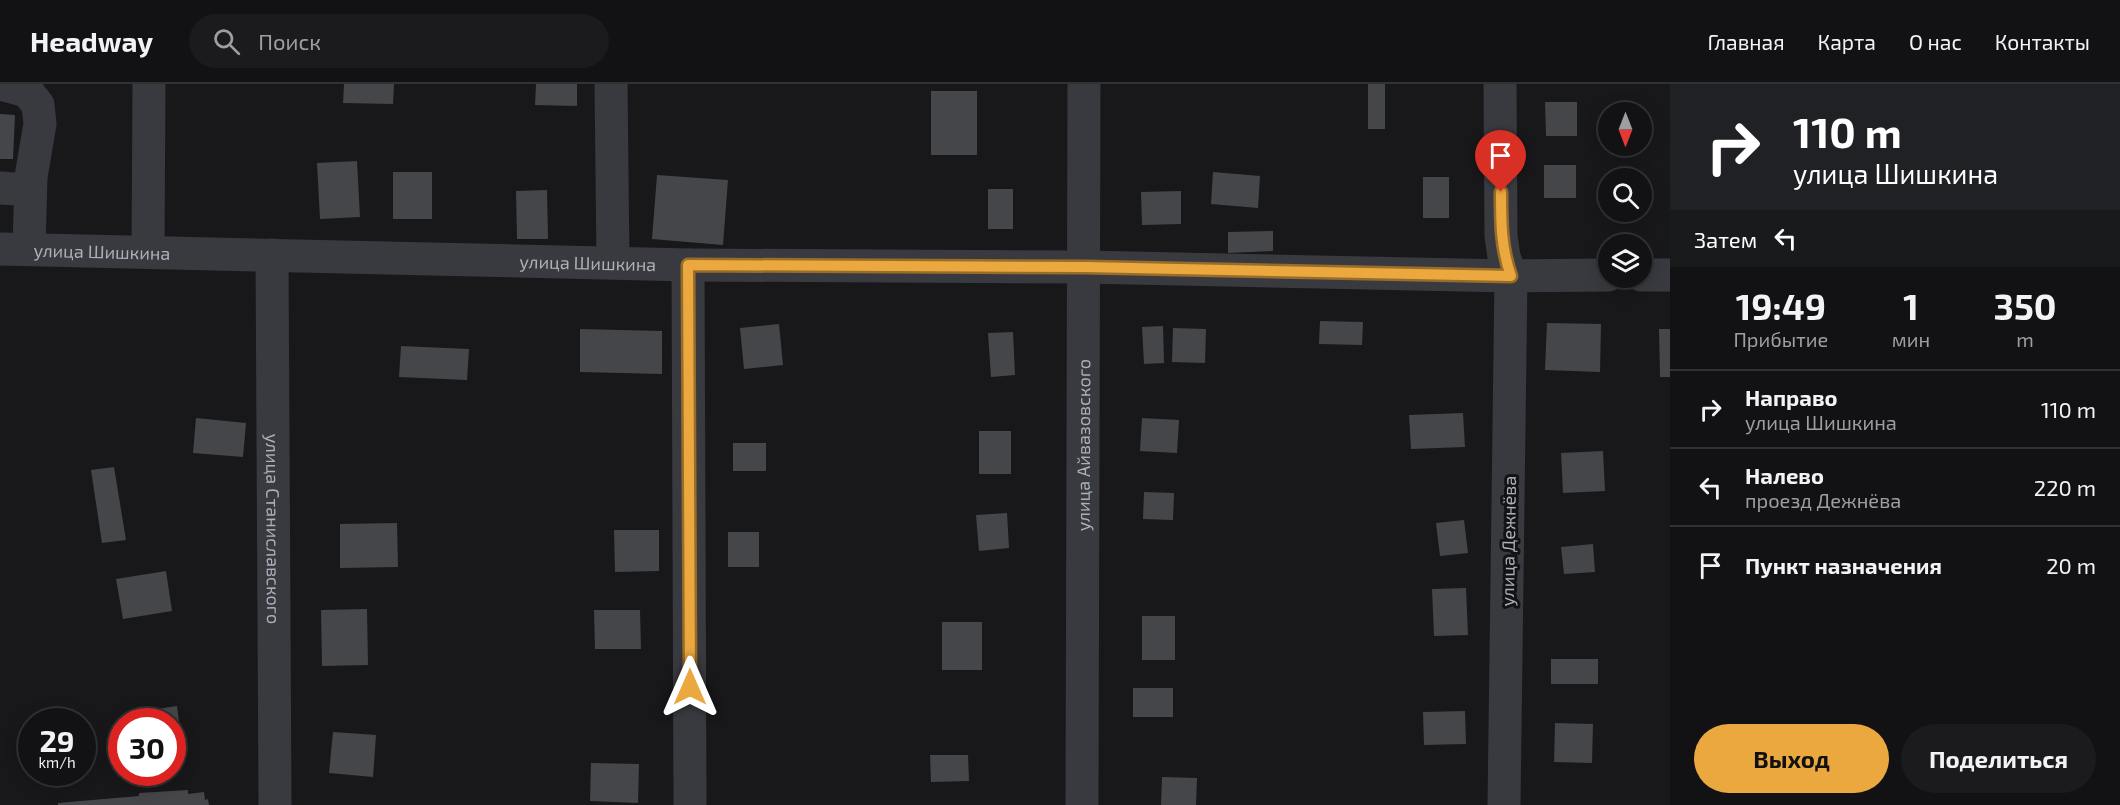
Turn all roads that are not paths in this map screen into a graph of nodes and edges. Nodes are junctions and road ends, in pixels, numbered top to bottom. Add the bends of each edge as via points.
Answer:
1 (0, 84) edge
2 (149, 84) edge
3 (611, 84) edge
4 (1084, 84) edge
5 (1500, 84) edge
6 (15, 189) edge
7 (14, 249) edge
8 (148, 252) junction
9 (272, 255) junction
10 (613, 262) junction
11 (688, 265) junction
12 (1085, 267) junction
13 (1598, 275) edge
14 (1652, 275) edge
15 (1670, 275) edge
16 (1511, 276) junction
17 (275, 805) edge
18 (690, 805) edge
19 (1082, 805) edge
20 (1504, 805) edge

1 - 6 street via 27,91 38,105 40,124
2 - 8 street
3 - 10 street
4 - 12 street, улица Айвазовского
5 - 16 street, улица Дежнёва via 1501,236
6 - 7 street
7 - 8 street, улица Шишкина
8 - 9 street, улица Шишкина
9 - 10 street, улица Шишкина
9 - 17 street, улица Станиславского
10 - 11 street, улица Шишкина
11 - 12 street, улица Шишкина
11 - 18 street
12 - 16 street, улица Шишкина
12 - 19 street, улица Айвазовского
13 - 16 street, улица Шишкина
14 - 15 street
16 - 20 street, улица Дежнёва

